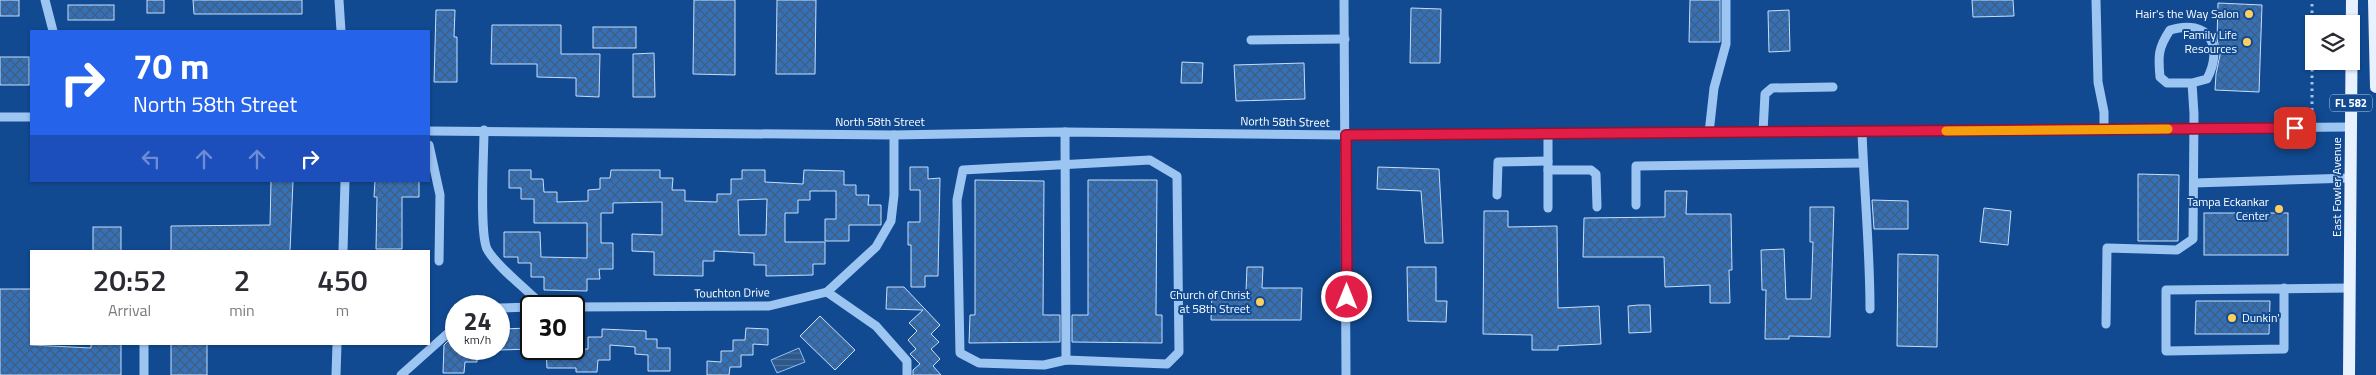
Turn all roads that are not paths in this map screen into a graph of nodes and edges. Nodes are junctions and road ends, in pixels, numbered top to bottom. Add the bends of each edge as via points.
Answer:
1 (45, 0) edge
2 (339, 0) edge
3 (1344, 0) edge
4 (1726, 0) edge
5 (2096, 0) edge
6 (2352, 0) edge
7 (2374, 0) edge
8 (53, 30) edge
9 (341, 30) edge
10 (1344, 39) junction
11 (1251, 40) dead end
12 (2192, 83) junction
13 (1833, 87) dead end
14 (2376, 87) edge
15 (2279, 114) dead end
16 (0, 117) edge
17 (30, 117) edge
18 (2351, 127) junction
19 (2279, 128) junction
20 (2194, 129) junction
21 (484, 130) junction
22 (2104, 130) junction
23 (430, 131) edge
24 (1065, 132) junction
25 (1763, 132) junction
26 (1862, 132) junction
27 (1709, 133) junction
28 (1548, 134) junction
29 (894, 135) junction
30 (1346, 135) junction
31 (430, 150) edge
32 (1863, 163) junction
33 (1066, 164) junction
34 (1548, 166) junction
35 (2351, 178) junction
36 (345, 182) edge
37 (2194, 183) junction
38 (1497, 195) dead end
39 (1636, 206) dead end
40 (1597, 207) dead end
41 (1548, 208) dead end
42 (344, 250) edge
43 (439, 261) dead end
44 (2284, 288) junction
45 (2350, 288) junction
46 (827, 292) junction
47 (532, 295) edge
48 (585, 307) edge
49 (1870, 309) dead end
50 (2106, 324) dead end
51 (445, 335) edge
52 (144, 345) edge
53 (337, 345) edge
54 (1066, 360) junction
55 (144, 375) edge
56 (336, 375) edge
57 (401, 375) edge
58 (907, 375) edge
59 (1346, 375) edge
60 (2349, 375) edge

1 - 8 street
2 - 9 street
3 - 10 street
4 - 27 street via 1726,44 1714,88
5 - 22 street via 2098,82
6 - 18 main road, East Fowler Avenue / FL 582
7 - 14 main road
10 - 11 street
10 - 30 street
12 - 12 street via 2167,82 2160,77 2158,56 2170,30 2198,29 2210,35 2214,43 2213,62 2207,79
12 - 20 street
13 - 25 street via 1772,88 1765,94
15 - 19 street
16 - 17 street
18 - 19 street, North 58th Street
18 - 35 main road, East Fowler Avenue / FL 582
19 - 20 street, North 58th Street
20 - 22 street, North 58th Street
20 - 37 street
21 - 23 street, North 58th Street
21 - 29 street, North 58th Street
21 - 47 street via 487,248
22 - 26 street, North 58th Street
24 - 29 street, North 58th Street
24 - 30 street, North 58th Street
24 - 33 street
25 - 26 street, North 58th Street
25 - 27 street, North 58th Street
26 - 32 street
27 - 28 street, North 58th Street
28 - 30 street, North 58th Street
28 - 34 street
29 - 46 street, Touchton Drive via 891,221 876,247
30 - 59 street
31 - 43 street via 440,195
32 - 39 street via 1636,166
32 - 49 street via 1870,250
33 - 54 street
33 - 54 street via 963,170 957,200 960,353 979,363 1044,365
33 - 54 street via 1150,160 1177,176 1179,352 1167,364
34 - 38 street via 1498,162
34 - 40 street via 1591,170 1596,174
34 - 41 street
35 - 37 street
35 - 45 main road, East Fowler Avenue / FL 582
36 - 42 street
37 - 50 street via 2193,238 2188,244 2177,250 2107,248
44 - 44 street via 2284,349 2166,351 2166,290
44 - 45 street
45 - 60 main road, East Fowler Avenue / FL 582
46 - 48 street, Touchton Drive via 769,306
46 - 58 street via 876,326 906,361
51 - 57 street
52 - 55 street
53 - 56 street

